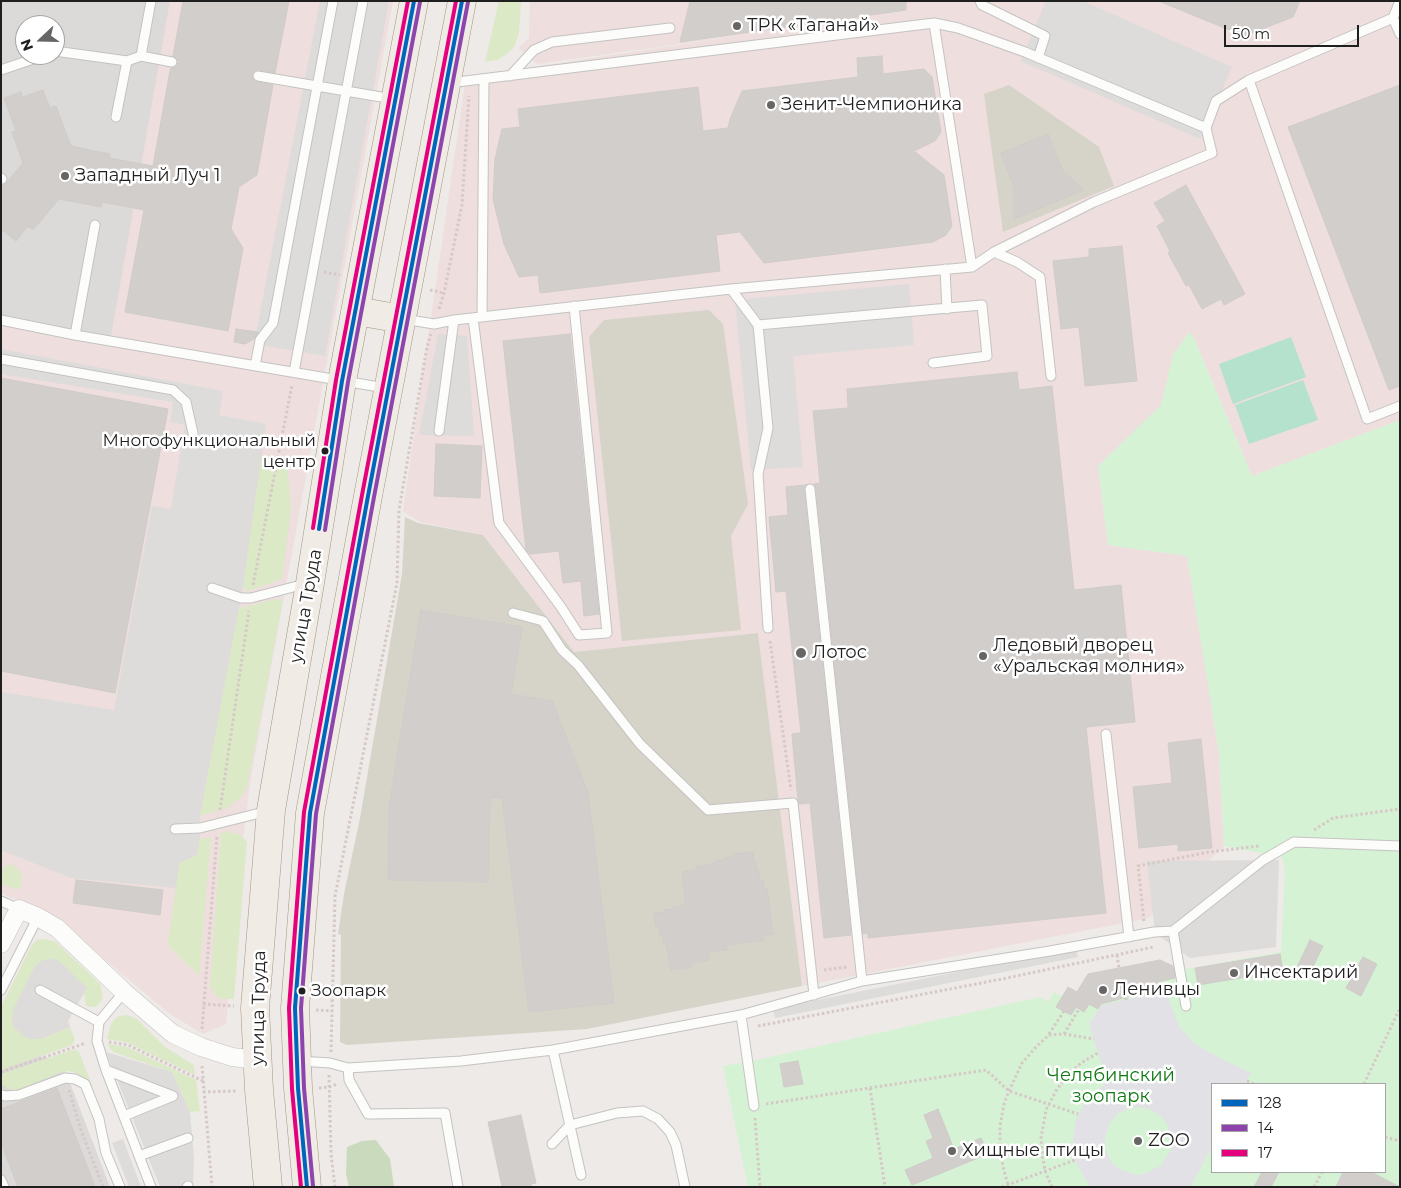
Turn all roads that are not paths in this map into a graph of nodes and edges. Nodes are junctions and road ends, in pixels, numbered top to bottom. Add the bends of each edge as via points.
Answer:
1 (151, 1) edge
2 (333, 1) edge
3 (363, 1) edge
4 (414, 1) edge
5 (462, 1) edge
6 (980, 1) edge
7 (1400, 1) edge
8 (1393, 18) junction
9 (934, 23) junction
10 (670, 28) dead end
11 (1400, 34) edge
12 (65, 52) edge
13 (141, 56) junction
14 (1038, 58) junction
15 (127, 61) junction
16 (172, 62) dead end
17 (16, 65) edge
18 (1, 70) edge
19 (258, 76) dead end
20 (510, 76) junction
21 (484, 79) junction
22 (1249, 80) junction
23 (458, 82) junction
24 (317, 86) junction
25 (347, 91) junction
26 (396, 99) junction
27 (116, 117) dead end
28 (1206, 128) junction
29 (95, 225) dead end
30 (994, 252) junction
31 (972, 267) junction
32 (945, 269) junction
33 (731, 289) junction
34 (574, 306) junction
35 (947, 309) junction
36 (356, 311) junction
37 (477, 317) junction
38 (402, 319) junction
39 (1, 320) edge
40 (454, 320) junction
41 (758, 325) junction
42 (75, 335) junction
43 (1, 359) edge
44 (933, 363) dead end
45 (255, 366) junction
46 (294, 372) junction
47 (1051, 376) dead end
48 (342, 380) junction
49 (389, 388) junction
50 (1400, 406) edge
51 (439, 431) dead end
52 (193, 433) dead end
53 (810, 489) dead end
54 (310, 583) junction
55 (212, 588) dead end
56 (513, 613) dead end
57 (768, 628) road end
58 (1106, 734) dead end
59 (271, 810) junction
60 (175, 829) dead end
61 (1400, 846) edge
62 (1, 901) edge
63 (19, 909) junction
64 (38, 917) junction
65 (1173, 931) junction
66 (1129, 937) junction
67 (1, 944) edge
68 (862, 981) junction
69 (1, 990) edge
70 (40, 990) dead end
71 (124, 992) junction
72 (814, 995) junction
73 (1186, 1006) dead end
74 (741, 1015) junction
75 (99, 1022) junction
76 (553, 1050) junction
77 (257, 1060) junction
78 (296, 1061) junction
79 (348, 1068) junction
80 (106, 1070) junction
81 (1, 1095) edge
82 (754, 1106) road end
83 (124, 1116) junction
84 (570, 1125) junction
85 (188, 1138) dead end
86 (552, 1144) dead end
87 (140, 1156) junction
88 (580, 1175) dead end
89 (1, 1180) edge
90 (4, 1187) edge
91 (120, 1187) edge
92 (151, 1187) edge
93 (268, 1187) edge
94 (306, 1187) edge
95 (458, 1187) edge
96 (685, 1187) edge

1 - 13 lane
2 - 24 lane
3 - 25 lane
4 - 26 main road, улица Труда
5 - 23 main road, улица Труда
6 - 14 lane via 982,5 1045,36
7 - 8 lane
8 - 11 lane
8 - 22 lane
9 - 14 lane via 958,28
9 - 20 lane
9 - 31 lane
10 - 20 lane via 552,42 534,50
12 - 15 lane
13 - 15 lane
13 - 16 lane
14 - 28 lane
15 - 27 lane
17 - 18 lane
19 - 24 lane
20 - 21 lane
21 - 23 lane
21 - 37 lane
22 - 28 lane via 1216,101
22 - 50 lane via 1367,419
23 - 38 main road, улица Труда
24 - 25 lane
24 - 45 lane via 274,323 260,340
25 - 26 lane
25 - 46 lane
26 - 36 main road, улица Труда
28 - 30 lane via 1212,153 1094,202
29 - 42 lane
30 - 31 lane
30 - 47 lane via 1040,277
31 - 32 lane
32 - 33 lane
32 - 35 lane
33 - 34 lane
33 - 41 lane
34 - 37 lane
34 - 37 lane via 608,633 579,635 498,523
35 - 41 lane
35 - 44 lane via 982,305 987,356
36 - 38 main road
36 - 48 main road, улица Труда
37 - 40 lane
38 - 40 lane via 434,324
38 - 49 main road, улица Труда
39 - 42 lane
40 - 51 lane
41 - 57 lane via 768,428 758,474
42 - 45 lane
43 - 52 lane via 172,390 186,402
45 - 46 lane
46 - 48 lane
48 - 49 lane
48 - 54 main road, улица Труда
49 - 78 main road, улица Труда via 310,813 296,989
53 - 68 lane
54 - 55 lane via 251,598 240,598
54 - 59 main road, улица Труда
56 - 72 lane via 542,621 640,744 708,810 792,803
58 - 66 lane
59 - 60 lane via 200,828
59 - 77 main road, улица Труда via 255,1008
61 - 65 lane via 1294,842 1263,860
62 - 63 lane
63 - 64 street
63 - 67 street
64 - 69 lane
64 - 71 street via 57,928
65 - 66 lane
65 - 73 lane
66 - 68 lane
68 - 72 lane
70 - 75 lane
71 - 75 lane
71 - 77 street via 173,1034 232,1057
72 - 74 lane
74 - 76 lane
74 - 82 lane
75 - 80 lane via 97,1041
76 - 79 lane via 461,1061
76 - 84 lane
77 - 78 main road
77 - 93 main road, улица Труда
78 - 79 lane via 330,1063
78 - 94 main road, улица Труда
79 - 95 lane via 348,1080 368,1114 445,1113
80 - 83 lane
80 - 83 lane via 173,1096
81 - 91 lane via 19,1095 65,1078 84,1084 99,1119 106,1153
83 - 87 lane
84 - 86 lane
84 - 88 lane
84 - 96 lane via 618,1113 643,1112 658,1120 670,1132 676,1145
85 - 87 lane
87 - 92 lane
89 - 90 lane

